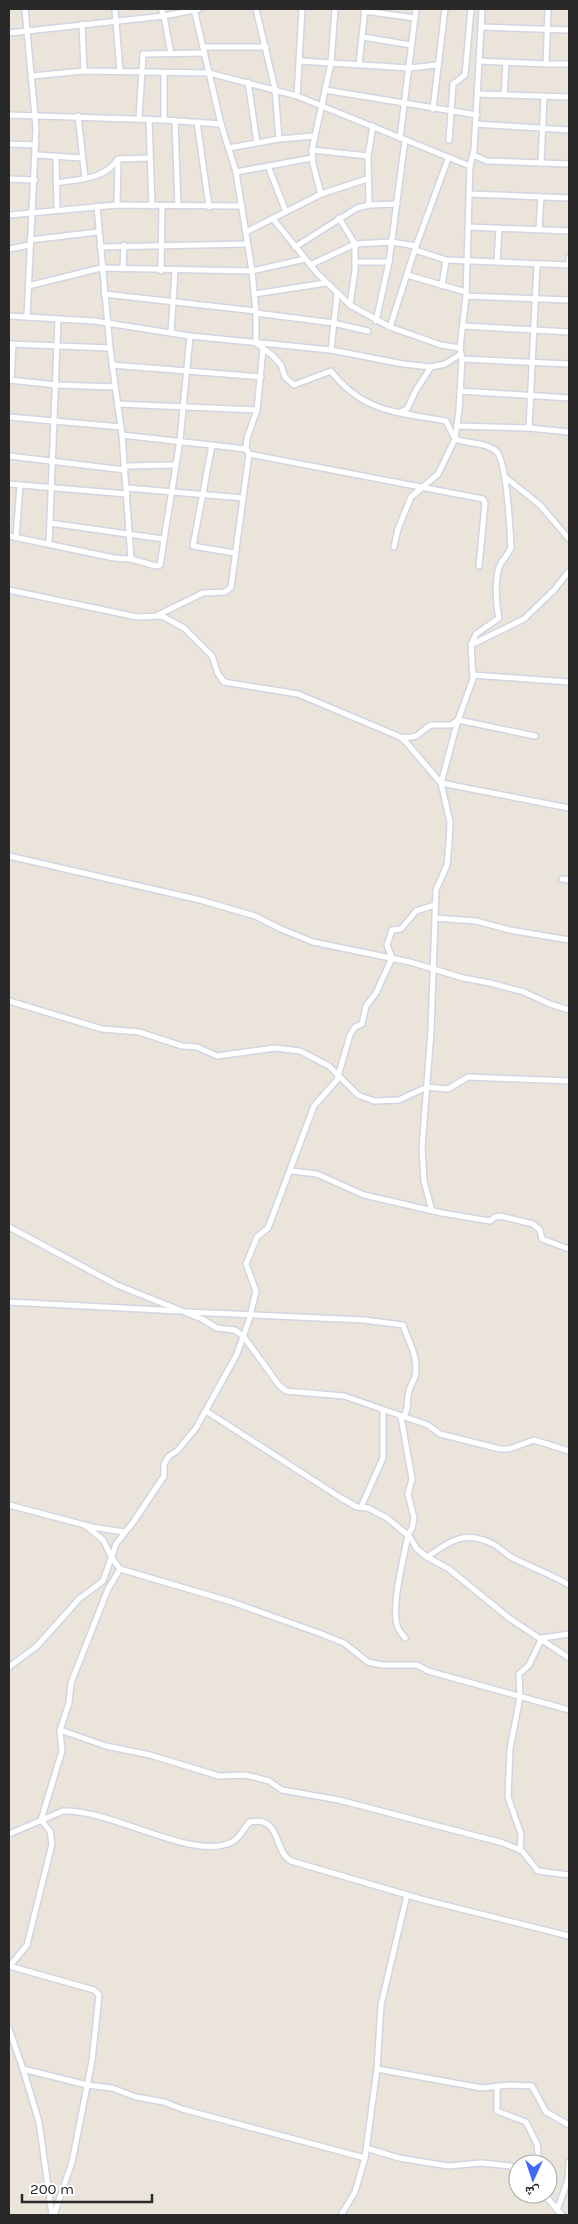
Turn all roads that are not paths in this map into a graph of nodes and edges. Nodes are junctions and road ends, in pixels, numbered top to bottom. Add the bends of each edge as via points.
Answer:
1 (25, 9) edge
2 (115, 9) edge
3 (161, 9) edge
4 (196, 9) edge
5 (256, 9) edge
6 (302, 9) edge
7 (335, 9) edge
8 (416, 9) edge
9 (445, 9) edge
10 (471, 9) edge
11 (482, 9) edge
12 (548, 9) edge
13 (364, 10) edge
14 (164, 16) junction
15 (415, 18) junction
16 (117, 22) junction
17 (82, 24) junction
18 (482, 27) junction
19 (547, 29) junction
20 (26, 30) junction
21 (569, 30) edge
22 (9, 33) edge
23 (362, 37) junction
24 (411, 45) junction
25 (266, 47) junction
26 (204, 50) junction
27 (171, 54) junction
28 (300, 61) junction
29 (480, 61) junction
30 (506, 62) junction
31 (331, 63) junction
32 (359, 64) junction
33 (546, 64) junction
34 (569, 64) edge
35 (437, 65) junction
36 (409, 68) junction
37 (84, 71) junction
38 (120, 72) junction
39 (164, 72) junction
40 (143, 73) junction
41 (209, 73) junction
42 (32, 76) junction
43 (248, 82) junction
44 (274, 89) junction
45 (325, 90) junction
46 (478, 94) junction
47 (504, 95) junction
48 (297, 96) junction
49 (544, 96) junction
50 (569, 97) edge
51 (320, 104) junction
52 (406, 104) junction
53 (433, 109) junction
54 (450, 112) junction
55 (9, 114) edge
56 (35, 115) junction
57 (477, 115) junction
58 (78, 116) junction
59 (140, 119) junction
60 (149, 119) junction
61 (164, 120) junction
62 (175, 121) junction
63 (197, 122) junction
64 (221, 124) junction
65 (476, 124) junction
66 (373, 126) junction
67 (543, 128) junction
68 (569, 130) edge
69 (314, 136) junction
70 (403, 139) junction
71 (279, 140) junction
72 (449, 140) dead end
73 (257, 143) junction
74 (9, 144) edge
75 (36, 145) junction
76 (229, 148) junction
77 (312, 150) junction
78 (36, 155) junction
79 (56, 156) junction
80 (368, 156) junction
81 (474, 156) junction
82 (82, 158) junction
83 (150, 158) junction
84 (312, 158) junction
85 (448, 158) junction
86 (118, 159) junction
87 (541, 164) junction
88 (569, 164) edge
89 (268, 166) junction
90 (470, 166) junction
91 (236, 172) junction
92 (85, 178) junction
93 (9, 179) edge
94 (367, 179) junction
95 (35, 180) junction
96 (56, 183) junction
97 (321, 194) junction
98 (470, 194) junction
99 (541, 197) junction
100 (569, 198) edge
101 (397, 204) junction
102 (116, 205) junction
103 (369, 205) junction
104 (97, 206) junction
105 (152, 206) junction
106 (162, 206) junction
107 (178, 206) junction
108 (242, 206) junction
109 (209, 207) junction
110 (57, 209) junction
111 (34, 212) junction
112 (286, 212) junction
113 (9, 215) edge
114 (273, 218) junction
115 (339, 218) junction
116 (468, 227) junction
117 (499, 228) junction
118 (539, 229) junction
119 (569, 231) edge
120 (98, 232) junction
121 (246, 232) junction
122 (30, 242) junction
123 (390, 242) junction
124 (248, 244) junction
125 (355, 244) junction
126 (100, 246) junction
127 (124, 246) junction
128 (162, 246) junction
129 (295, 247) junction
130 (416, 248) junction
131 (9, 249) edge
132 (569, 257) edge
133 (305, 259) junction
134 (446, 260) junction
135 (467, 261) junction
136 (355, 262) junction
137 (389, 262) junction
138 (497, 262) junction
139 (537, 264) junction
140 (310, 265) junction
141 (569, 265) edge
142 (101, 268) junction
143 (123, 269) junction
144 (161, 270) junction
145 (175, 271) junction
146 (252, 271) junction
147 (407, 275) junction
148 (326, 283) junction
149 (28, 286) junction
150 (442, 286) junction
151 (104, 294) junction
152 (254, 294) junction
153 (337, 294) junction
154 (466, 294) junction
155 (534, 298) junction
156 (569, 300) edge
157 (173, 303) junction
158 (350, 305) junction
159 (256, 312) junction
160 (9, 316) edge
161 (27, 318) junction
162 (58, 319) junction
163 (376, 321) junction
164 (107, 322) junction
165 (333, 323) junction
166 (464, 326) junction
167 (390, 327) junction
168 (533, 330) junction
169 (368, 331) dead end
170 (569, 332) edge
171 (171, 333) junction
172 (190, 336) junction
173 (256, 343) junction
174 (11, 344) edge
175 (57, 344) junction
176 (110, 348) junction
177 (460, 348) junction
178 (263, 349) junction
179 (331, 350) junction
180 (462, 357) junction
181 (532, 362) junction
182 (569, 364) edge
183 (112, 365) junction
184 (431, 367) junction
185 (187, 370) junction
186 (261, 377) junction
187 (10, 380) edge
188 (57, 385) junction
189 (115, 387) junction
190 (460, 392) junction
191 (530, 396) junction
192 (569, 398) edge
193 (117, 404) junction
194 (184, 407) junction
195 (257, 410) junction
196 (399, 412) junction
197 (9, 417) edge
198 (55, 422) junction
199 (457, 426) junction
200 (121, 427) junction
201 (529, 428) junction
202 (569, 432) edge
203 (122, 435) junction
204 (455, 439) junction
205 (180, 440) junction
206 (212, 445) junction
207 (248, 451) junction
208 (9, 456) edge
209 (53, 461) junction
210 (175, 465) junction
211 (125, 468) junction
212 (505, 477) junction
213 (9, 484) edge
214 (20, 485) junction
215 (421, 487) junction
216 (51, 488) junction
217 (127, 488) junction
218 (171, 492) junction
219 (128, 494) junction
220 (202, 495) junction
221 (243, 498) junction
222 (50, 523) junction
223 (130, 534) junction
224 (9, 536) edge
225 (16, 538) junction
226 (163, 539) junction
227 (569, 539) edge
228 (49, 544) junction
229 (394, 547) dead end
230 (234, 554) junction
231 (131, 559) junction
232 (480, 566) dead end
233 (569, 571) edge
234 (9, 590) edge
235 (155, 616) junction
236 (471, 645) junction
237 (473, 675) junction
238 (569, 682) edge
239 (458, 720) junction
240 (398, 736) junction
241 (535, 736) dead end
242 (441, 783) junction
243 (569, 808) edge
244 (9, 856) edge
245 (562, 880) dead end
246 (569, 880) edge
247 (436, 905) junction
248 (435, 918) junction
249 (569, 940) edge
250 (392, 958) junction
251 (432, 969) junction
252 (9, 1001) edge
253 (569, 1010) edge
254 (338, 1076) junction
255 (569, 1081) edge
256 (427, 1087) junction
257 (291, 1170) junction
258 (432, 1211) junction
259 (9, 1227) edge
260 (569, 1249) edge
261 (9, 1302) edge
262 (183, 1312) junction
263 (250, 1313) junction
264 (244, 1337) junction
265 (206, 1411) junction
266 (383, 1411) junction
267 (402, 1417) junction
268 (569, 1451) edge
269 (9, 1505) edge
270 (361, 1508) junction
271 (85, 1525) junction
272 (124, 1532) junction
273 (408, 1535) junction
274 (427, 1557) junction
275 (112, 1558) junction
276 (120, 1568) junction
277 (569, 1585) edge
278 (569, 1634) edge
279 (405, 1638) dead end
280 (542, 1638) junction
281 (569, 1658) edge
282 (9, 1667) edge
283 (520, 1697) junction
284 (569, 1710) edge
285 (60, 1730) junction
286 (41, 1820) junction
287 (9, 1834) edge
288 (520, 1849) junction
289 (569, 1875) edge
290 (407, 1895) junction
291 (569, 1936) edge
292 (9, 1967) edge
293 (9, 2029) edge
294 (23, 2069) junction
295 (377, 2070) junction
296 (87, 2085) junction
297 (497, 2086) junction
298 (569, 2125) edge
299 (366, 2148) junction
300 (538, 2154) edge
301 (365, 2158) junction
302 (569, 2162) edge
303 (508, 2166) edge
304 (553, 2204) edge
305 (558, 2210) junction
306 (53, 2215) edge
307 (341, 2215) edge
308 (562, 2215) edge

1 - 20 street
2 - 16 street
3 - 14 street
4 - 14 street
4 - 26 street
5 - 25 street
6 - 28 street
7 - 31 street
8 - 15 street
9 - 35 street
10 - 54 street via 466,75 453,84
11 - 18 street
12 - 19 street
13 - 15 street
13 - 23 street
14 - 16 street
14 - 27 street
15 - 24 street
16 - 17 street
16 - 38 street
17 - 20 street
17 - 37 street
18 - 19 street
18 - 29 street
19 - 21 street
19 - 33 street
20 - 22 street
20 - 42 street
23 - 24 street
23 - 32 street
24 - 36 street
25 - 26 street
25 - 44 street
26 - 27 street
26 - 41 street
27 - 40 street via 144,54
28 - 31 street
28 - 48 street
29 - 30 street
29 - 46 street
30 - 33 street
30 - 47 street
31 - 32 street
31 - 45 street
32 - 36 street
33 - 34 street
35 - 36 street
35 - 53 street
36 - 52 street
37 - 38 street
37 - 42 street
38 - 40 street
39 - 40 street
39 - 41 street
39 - 61 street
40 - 59 street
41 - 43 street
41 - 64 street
42 - 56 street
43 - 44 street
43 - 73 street
44 - 48 street
44 - 71 street
45 - 51 street
45 - 52 street
46 - 47 street
46 - 57 street
47 - 49 street
48 - 51 street
49 - 50 street
49 - 67 street
51 - 66 street
51 - 69 street
52 - 53 street
52 - 70 street
53 - 54 street
54 - 57 street
54 - 72 street
55 - 56 street
56 - 58 street
56 - 75 street
57 - 65 street
58 - 59 street
58 - 82 street
59 - 60 street
60 - 61 street
60 - 83 street
61 - 62 street
62 - 63 street
62 - 107 street
63 - 64 street
63 - 109 street
64 - 76 street
65 - 67 street
65 - 81 street
66 - 70 street
66 - 80 street
67 - 68 street
67 - 87 street
69 - 71 street
69 - 77 street
70 - 85 street
70 - 101 street
71 - 73 street
73 - 76 street
74 - 75 street
75 - 78 street
76 - 91 street
77 - 80 street
77 - 84 street
78 - 79 street
78 - 95 street
79 - 82 street
79 - 96 street
80 - 94 street
81 - 87 street via 488,161
81 - 90 street
82 - 92 street
83 - 86 street
83 - 105 street
84 - 89 street
84 - 97 street
85 - 90 street
85 - 130 street
86 - 92 street via 97,177
86 - 102 street
87 - 88 street
89 - 91 street
89 - 112 street
90 - 98 street
91 - 108 street
92 - 96 street
93 - 95 street
94 - 97 street
94 - 103 street
95 - 111 street
96 - 110 street
97 - 112 street
98 - 99 street
98 - 116 street
99 - 100 street
99 - 118 street
101 - 103 street
101 - 123 street
102 - 104 street
102 - 105 street
103 - 115 street
104 - 110 street
104 - 120 street
105 - 106 street
106 - 107 street
106 - 128 street
107 - 109 street
108 - 109 street
108 - 121 street
110 - 111 street
111 - 113 street
111 - 122 street
112 - 114 street
114 - 121 street
114 - 129 street
115 - 125 street
115 - 129 street
116 - 117 street
116 - 135 street
117 - 118 street
117 - 138 street
118 - 119 street
120 - 122 street
120 - 126 street
121 - 124 street
122 - 131 street
122 - 149 street
123 - 125 street
123 - 130 street
123 - 137 street
124 - 128 street
124 - 146 street
125 - 136 street
125 - 140 street
126 - 127 street
126 - 142 street
127 - 128 street
127 - 143 street
128 - 144 street
129 - 133 street
130 - 134 street
130 - 147 street
132 - 141 street
133 - 140 street
133 - 146 street
134 - 135 street
134 - 150 street
135 - 138 street
135 - 154 street
136 - 137 street
136 - 158 street
137 - 163 street
138 - 139 street
139 - 141 street
139 - 155 street
140 - 148 street
142 - 143 street
142 - 149 street
142 - 151 street
143 - 144 street
144 - 145 street
145 - 146 street
145 - 157 street
146 - 152 street
147 - 150 street
147 - 167 street
148 - 152 street
148 - 153 street
149 - 161 street
150 - 154 street
151 - 157 street
151 - 164 street
152 - 159 street
153 - 158 street
153 - 165 street
154 - 155 street
154 - 166 street
155 - 156 street
155 - 168 street
157 - 159 street
157 - 171 street
158 - 163 street
159 - 165 street
159 - 173 street
160 - 161 street
161 - 162 street
162 - 164 street
162 - 175 street
163 - 167 street
164 - 171 street
164 - 176 street
165 - 169 street
165 - 179 street
166 - 168 street
166 - 177 street
167 - 177 street via 441,345
168 - 170 street
168 - 181 street
171 - 172 street
172 - 173 street
172 - 185 street
173 - 178 street
173 - 179 street
174 - 175 street
174 - 187 street
175 - 176 street
175 - 188 street
176 - 183 street
177 - 180 street
178 - 186 street
178 - 196 street via 272,355 285,377 294,385 331,371 356,397
179 - 184 street
180 - 181 street
180 - 184 street
180 - 190 street
181 - 182 street
181 - 191 street
183 - 185 street
183 - 189 street
184 - 196 street via 407,409
185 - 186 street
185 - 194 street
186 - 195 street
187 - 188 street
188 - 189 street
188 - 198 street
189 - 193 street
190 - 191 street
190 - 199 street
191 - 192 street
191 - 201 street
193 - 194 street
193 - 200 street
194 - 195 street
194 - 205 street
195 - 207 street via 247,438
196 - 204 street via 446,421
197 - 198 street
198 - 200 street
198 - 209 street
199 - 201 street
199 - 204 street
200 - 203 street
201 - 202 street
203 - 205 street
203 - 211 street
204 - 212 street via 488,446 496,451 501,456
204 - 215 street via 438,474
205 - 206 street
205 - 210 street
206 - 207 street
206 - 220 street
207 - 215 street
207 - 221 street
208 - 209 street
209 - 211 street
209 - 216 street
210 - 211 street
210 - 218 street
211 - 217 street
212 - 227 street via 540,505
212 - 236 street via 511,547 498,574 496,604 499,618 476,634
213 - 214 street
214 - 216 street
214 - 225 street
215 - 229 street via 411,497
215 - 232 street via 483,499 486,503
216 - 219 street
216 - 222 street
217 - 218 street
217 - 219 street
218 - 220 street
218 - 226 street
219 - 223 street
220 - 221 street
220 - 230 street via 193,546
221 - 230 street
222 - 223 street
222 - 228 street
223 - 226 street
223 - 231 street
224 - 225 street
225 - 228 street
226 - 231 street via 160,565
228 - 231 street
230 - 235 street via 229,591 204,592
233 - 236 street via 524,619
234 - 235 street via 137,617
235 - 240 street via 162,616 184,628 212,656 224,682 298,694
236 - 237 street
237 - 238 street
237 - 239 street
239 - 240 street via 451,725 431,725 418,737
239 - 241 street
239 - 242 street
240 - 242 street
242 - 243 street
242 - 247 street via 450,822 448,861 436,890
244 - 250 street via 200,900 255,916 313,942
245 - 246 street
247 - 248 street
247 - 250 street via 416,911 402,929 392,930 387,946
248 - 249 street via 476,921
248 - 251 street
250 - 251 street
250 - 254 street via 376,993 366,1006 362,1024 355,1027 350,1035
251 - 253 street via 524,992
251 - 256 street
252 - 254 street via 102,1029 139,1032 182,1046 197,1047 218,1056 275,1048 300,1050 329,1066
254 - 256 street via 358,1095 374,1101 399,1100
254 - 257 street via 314,1106
255 - 256 street via 473,1077 448,1089
256 - 258 street via 422,1165
257 - 258 street via 317,1174 364,1195
257 - 263 street via 268,1228 257,1237 246,1264 256,1291
258 - 260 street via 490,1221 500,1216 532,1224 540,1230 542,1239
259 - 262 street via 117,1285
261 - 262 street
262 - 263 street
262 - 264 street via 217,1328 235,1330
263 - 264 street
263 - 267 street via 385,1321 403,1325 415,1353 415,1375 408,1392 406,1413
264 - 265 street
264 - 266 street via 282,1389 344,1396
265 - 270 street
265 - 272 street via 196,1428 169,1456 164,1464 164,1476
266 - 267 street
266 - 270 street via 383,1458
267 - 268 street via 428,1425 440,1434 500,1449 534,1440
267 - 273 street via 412,1479 408,1494 414,1518
269 - 271 street
270 - 273 street via 368,1508 387,1518
271 - 272 street
271 - 275 street via 102,1540
272 - 275 street
273 - 274 street
273 - 279 street via 396,1598 398,1629
274 - 277 street via 454,1538 482,1540
274 - 280 street via 449,1569 509,1618
275 - 276 street
275 - 282 street via 103,1582 79,1600 37,1646
276 - 283 street via 311,1630 344,1643 368,1662 417,1665
276 - 285 street via 77,1666
278 - 280 street
280 - 281 street
280 - 283 street via 530,1665 519,1674
283 - 284 street
283 - 288 street via 510,1748 508,1797 519,1827
285 - 286 street via 62,1750
285 - 288 street via 106,1746 150,1755 219,1776 258,1778 282,1790 339,1800
286 - 287 street
286 - 290 street via 63,1811 83,1812 193,1846 208,1847 234,1842 250,1822 262,1822 272,1830 283,1854 291,1861
286 - 292 street via 50,1831 52,1844 27,1945
288 - 289 street via 538,1871
290 - 291 street
290 - 295 street via 381,2005
292 - 296 street via 98,1992 94,2048
293 - 294 street
294 - 296 street
294 - 306 street via 39,2122
295 - 297 street via 482,2088
295 - 299 street
296 - 301 street via 112,2088
296 - 306 street via 72,2162
297 - 298 street via 532,2086 546,2112
297 - 300 street via 497,2111 526,2122 537,2144
299 - 301 street
299 - 303 street via 399,2158 448,2166 482,2163
301 - 307 street via 355,2192
302 - 305 street via 568,2180
304 - 305 street
305 - 308 street

